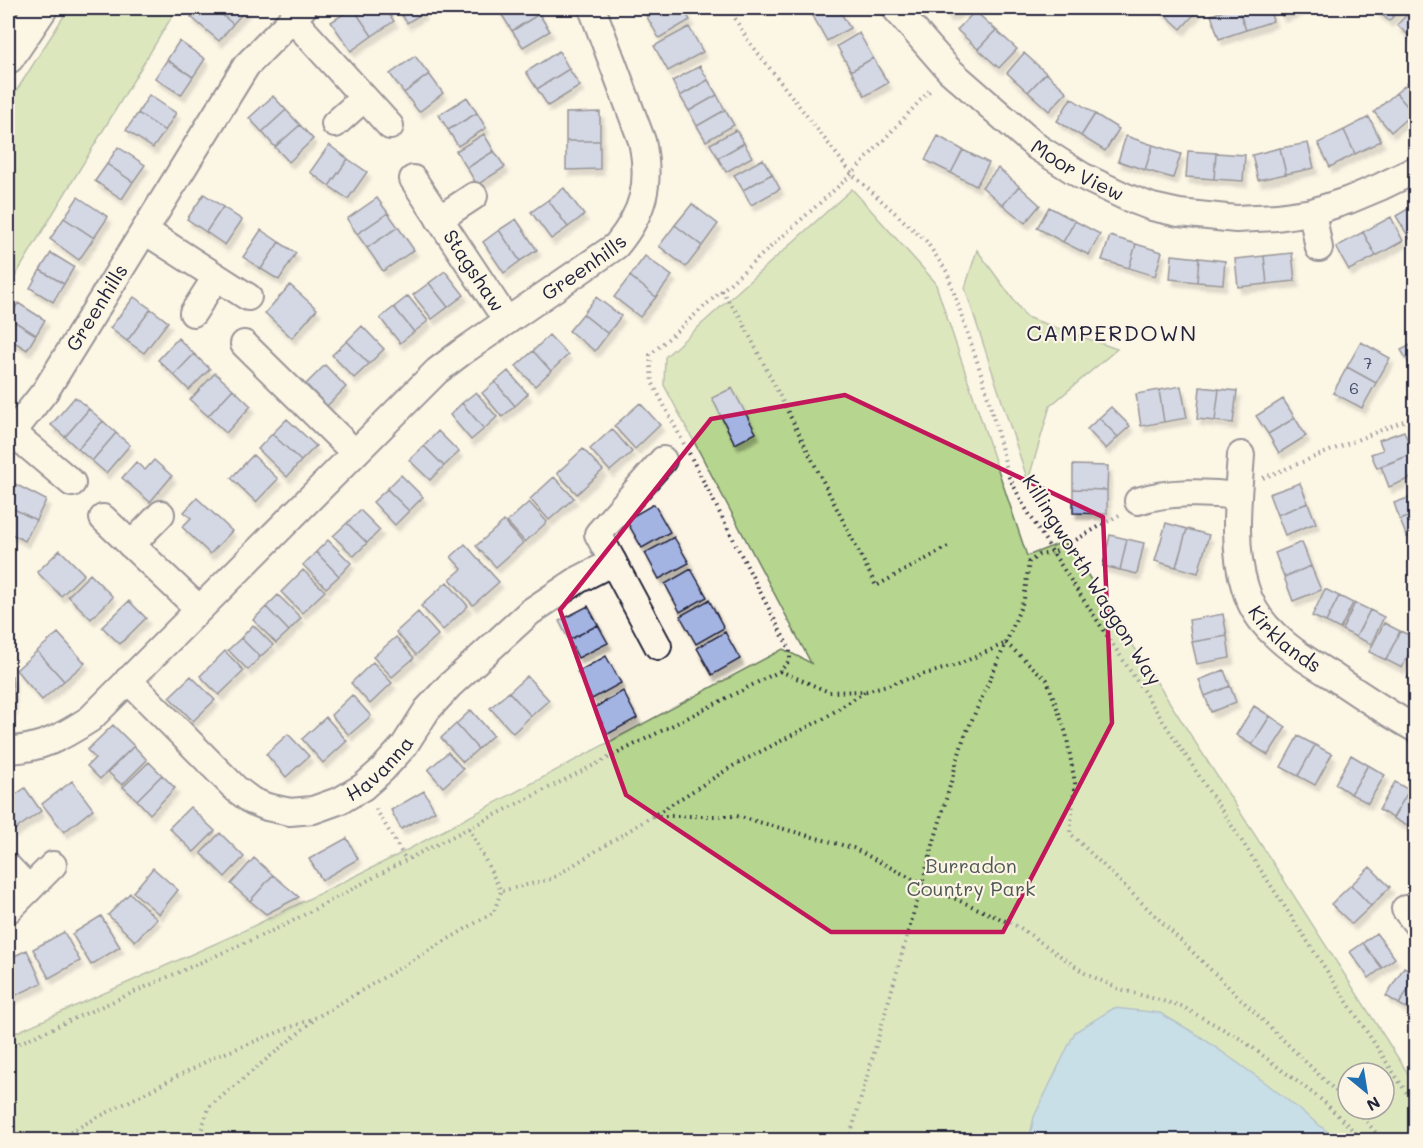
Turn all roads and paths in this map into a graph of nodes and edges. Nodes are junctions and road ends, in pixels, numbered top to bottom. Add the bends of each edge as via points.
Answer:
1 (41, 8) edge
2 (592, 8) edge
3 (729, 8) edge
4 (895, 8) edge
5 (297, 13) edge
6 (8, 57) edge
7 (949, 70) junction
8 (364, 98) junction
9 (335, 124) dead end
10 (390, 126) dead end
11 (1416, 169) edge
12 (852, 174) junction
13 (413, 179) dead end
14 (474, 196) dead end
15 (1312, 212) junction
16 (439, 219) junction
17 (145, 231) junction
18 (1319, 248) dead end
19 (216, 277) junction
20 (721, 291) junction
21 (248, 297) dead end
22 (193, 313) dead end
23 (507, 321) junction
24 (244, 344) dead end
25 (1416, 416) edge
26 (10, 436) edge
27 (355, 453) junction
28 (1241, 455) dead end
29 (663, 460) dead end
30 (72, 483) dead end
31 (1238, 496) junction
32 (1138, 501) joint
33 (161, 514) dead end
34 (103, 518) dead end
35 (131, 544) junction
36 (948, 547) dead end
37 (1053, 553) junction
38 (613, 562) junction
39 (199, 609) junction
40 (1006, 643) junction
41 (658, 646) dead end
42 (780, 671) junction
43 (128, 680) junction
44 (866, 691) junction
45 (1416, 729) edge
46 (8, 750) edge
47 (363, 787) junction
48 (652, 816) junction
49 (469, 828) junction
50 (406, 860) junction
51 (53, 865) dead end
52 (8, 867) edge
53 (922, 885) junction
54 (29, 889) junction
55 (501, 891) junction
56 (8, 910) edge
57 (317, 1017) junction
58 (8, 1048) edge
59 (1336, 1091) edge
60 (1416, 1107) edge
61 (1366, 1121) edge
62 (74, 1130) junction
63 (54, 1140) edge
64 (99, 1140) edge
65 (198, 1140) edge
66 (849, 1140) edge
67 (1363, 1140) edge
68 (1382, 1140) edge

1 - 6 main road
2 - 23 street, Greenhills via 642,141 645,190 629,230 615,246
3 - 12 path, Killingworth Waggon Way via 747,39
4 - 7 street, Moor View
5 - 8 street
5 - 17 street, Greenhills via 246,66
7 - 12 path
7 - 15 street, Moor View via 1037,147 1082,176 1126,197 1179,213 1236,219
8 - 9 street
8 - 10 street
11 - 15 street, Moor View via 1349,200
12 - 20 path
12 - 37 path, Killingworth Waggon Way via 926,241 947,272 984,382 1009,477
13 - 16 street, Stagshaw
14 - 16 street, Stagshaw
15 - 18 street
16 - 23 street, Stagshaw
17 - 19 street
17 - 26 street, Greenhills via 46,390
19 - 21 street
19 - 22 street
20 - 36 path via 739,315 876,586
20 - 42 path via 650,355 652,382 790,650 790,660
23 - 27 street, Greenhills via 437,371
24 - 27 street
25 - 31 path via 1253,482
26 - 30 street, Greenhills
27 - 39 street, Greenhills
28 - 31 street, Kirklands
29 - 38 street via 598,534
31 - 32 street via 1208,493
31 - 45 street, Kirklands via 1240,569 1262,621 1308,660
32 - 37 path
33 - 35 street
34 - 35 street
35 - 39 street
37 - 40 path via 1039,555 1029,562 1024,599
37 - 60 path, Killingworth Waggon Way
38 - 41 street
38 - 47 street, Havanna via 530,612 449,686 427,710 404,746
39 - 43 street, Greenhills
40 - 44 path via 957,665
40 - 53 path via 963,740
40 - 59 path via 1047,680 1066,733 1075,783 1070,833
42 - 44 path via 829,692
42 - 49 path
43 - 46 street, Greenhills via 90,719 63,736 39,746
43 - 47 street, Havanna via 252,801 290,812 313,810
44 - 48 path
47 - 50 path
48 - 53 path via 737,816 853,848
48 - 55 path via 551,879
49 - 50 path
49 - 55 path
50 - 58 path via 285,925
51 - 54 street
52 - 54 street
53 - 66 path
53 - 67 path via 1019,927 1086,973 1119,989 1181,1006 1241,1039 1323,1101
54 - 56 street
55 - 57 path via 494,912
57 - 62 path via 215,1057
57 - 65 path via 209,1107
61 - 68 path
62 - 63 path
62 - 64 path

